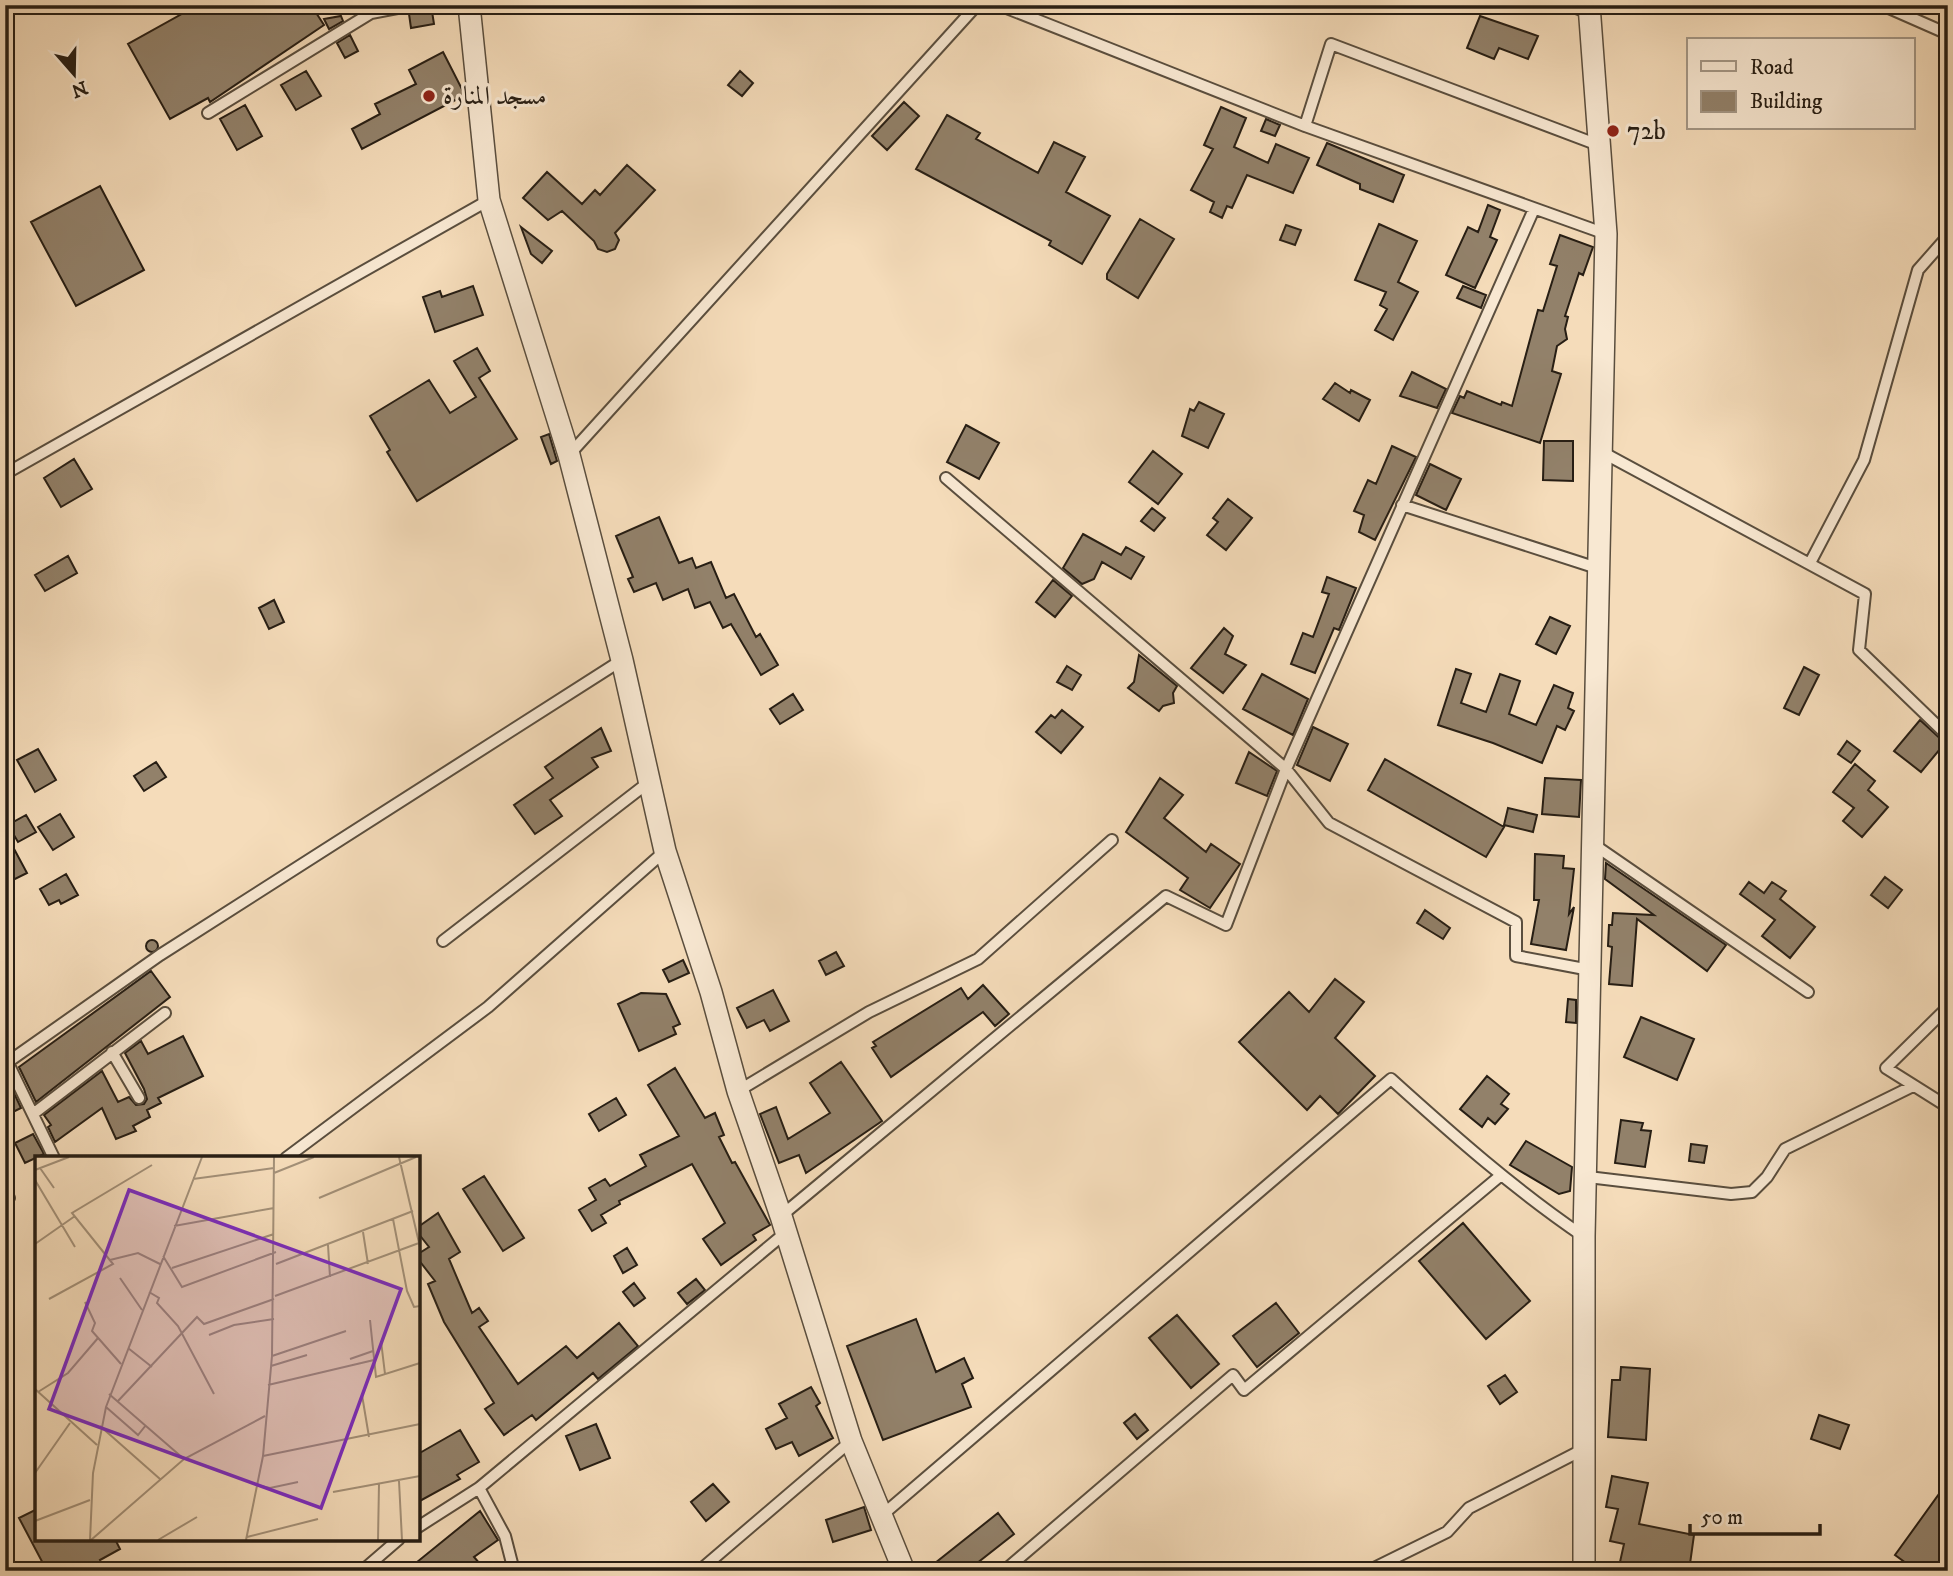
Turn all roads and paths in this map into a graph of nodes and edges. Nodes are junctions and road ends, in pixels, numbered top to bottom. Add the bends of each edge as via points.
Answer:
1 (413, 5) edge
2 (469, 5) edge
3 (977, 5) edge
4 (999, 5) edge
5 (1569, 5) edge
6 (1882, 5) edge
7 (1590, 10) edge
8 (1948, 34) edge
9 (208, 113) dead end
10 (1305, 126) junction
11 (1601, 146) junction
12 (489, 201) junction
13 (1534, 209) junction
14 (1606, 234) junction
15 (1948, 236) edge
16 (1600, 451) junction
17 (569, 455) junction
18 (5, 474) edge
19 (946, 478) dead end
20 (1402, 505) junction
21 (1811, 563) junction
22 (1597, 568) junction
23 (622, 660) junction
24 (1948, 736) edge
25 (1286, 769) junction
26 (649, 782) junction
27 (1112, 840) dead end
28 (1591, 843) junction
29 (665, 850) junction
30 (443, 941) dead end
31 (1591, 970) junction
32 (1808, 992) dead end
33 (1948, 1007) edge
34 (165, 1013) dead end
35 (112, 1052) junction
36 (6, 1060) edge
37 (1913, 1086) junction
38 (738, 1091) junction
39 (139, 1098) dead end
40 (1948, 1107) edge
41 (33, 1114) junction
42 (53, 1156) edge
43 (289, 1156) edge
44 (1500, 1176) junction
45 (1588, 1177) junction
46 (783, 1225) junction
47 (1584, 1236) junction
48 (852, 1441) junction
49 (1586, 1448) junction
50 (480, 1488) junction
51 (880, 1517) junction
52 (420, 1526) edge
53 (397, 1541) edge
54 (362, 1571) edge
55 (514, 1571) edge
56 (699, 1571) edge
57 (904, 1571) edge
58 (1004, 1571) edge
59 (1368, 1571) edge
60 (1584, 1571) edge

1 - 9 lane via 371,13
2 - 12 street
3 - 17 lane
4 - 10 lane
5 - 7 lane
6 - 8 lane
7 - 11 street
10 - 11 lane via 1331,44
10 - 13 lane
11 - 14 street
12 - 17 street
12 - 18 lane
13 - 14 lane
13 - 20 lane
14 - 16 street
15 - 21 lane via 1918,270 1864,460
16 - 21 lane
16 - 22 street
17 - 23 street
19 - 25 lane
20 - 22 lane
20 - 25 lane
21 - 24 lane via 1865,594 1859,650
22 - 28 street
23 - 26 street
23 - 36 lane
25 - 31 lane via 1329,823 1516,922 1516,956
25 - 46 lane via 1226,925 1167,896
26 - 29 street
26 - 30 lane
27 - 38 lane via 978,960 869,1012
28 - 31 street
28 - 32 lane
29 - 38 street
29 - 43 lane via 488,1007
31 - 45 street
33 - 37 lane via 1886,1068
34 - 35 lane
35 - 39 lane
35 - 41 lane
36 - 41 lane
37 - 40 lane
37 - 45 lane via 1785,1149 1752,1192 1731,1194
38 - 46 street
41 - 42 lane
44 - 47 lane
44 - 51 lane via 1391,1079
44 - 58 lane via 1244,1390 1233,1375
45 - 47 street
46 - 48 street
46 - 50 lane
47 - 49 street
48 - 51 street
48 - 56 lane
49 - 59 lane via 1469,1508 1447,1532
49 - 60 street
50 - 52 lane
50 - 55 lane via 505,1536
51 - 57 street
53 - 54 lane

